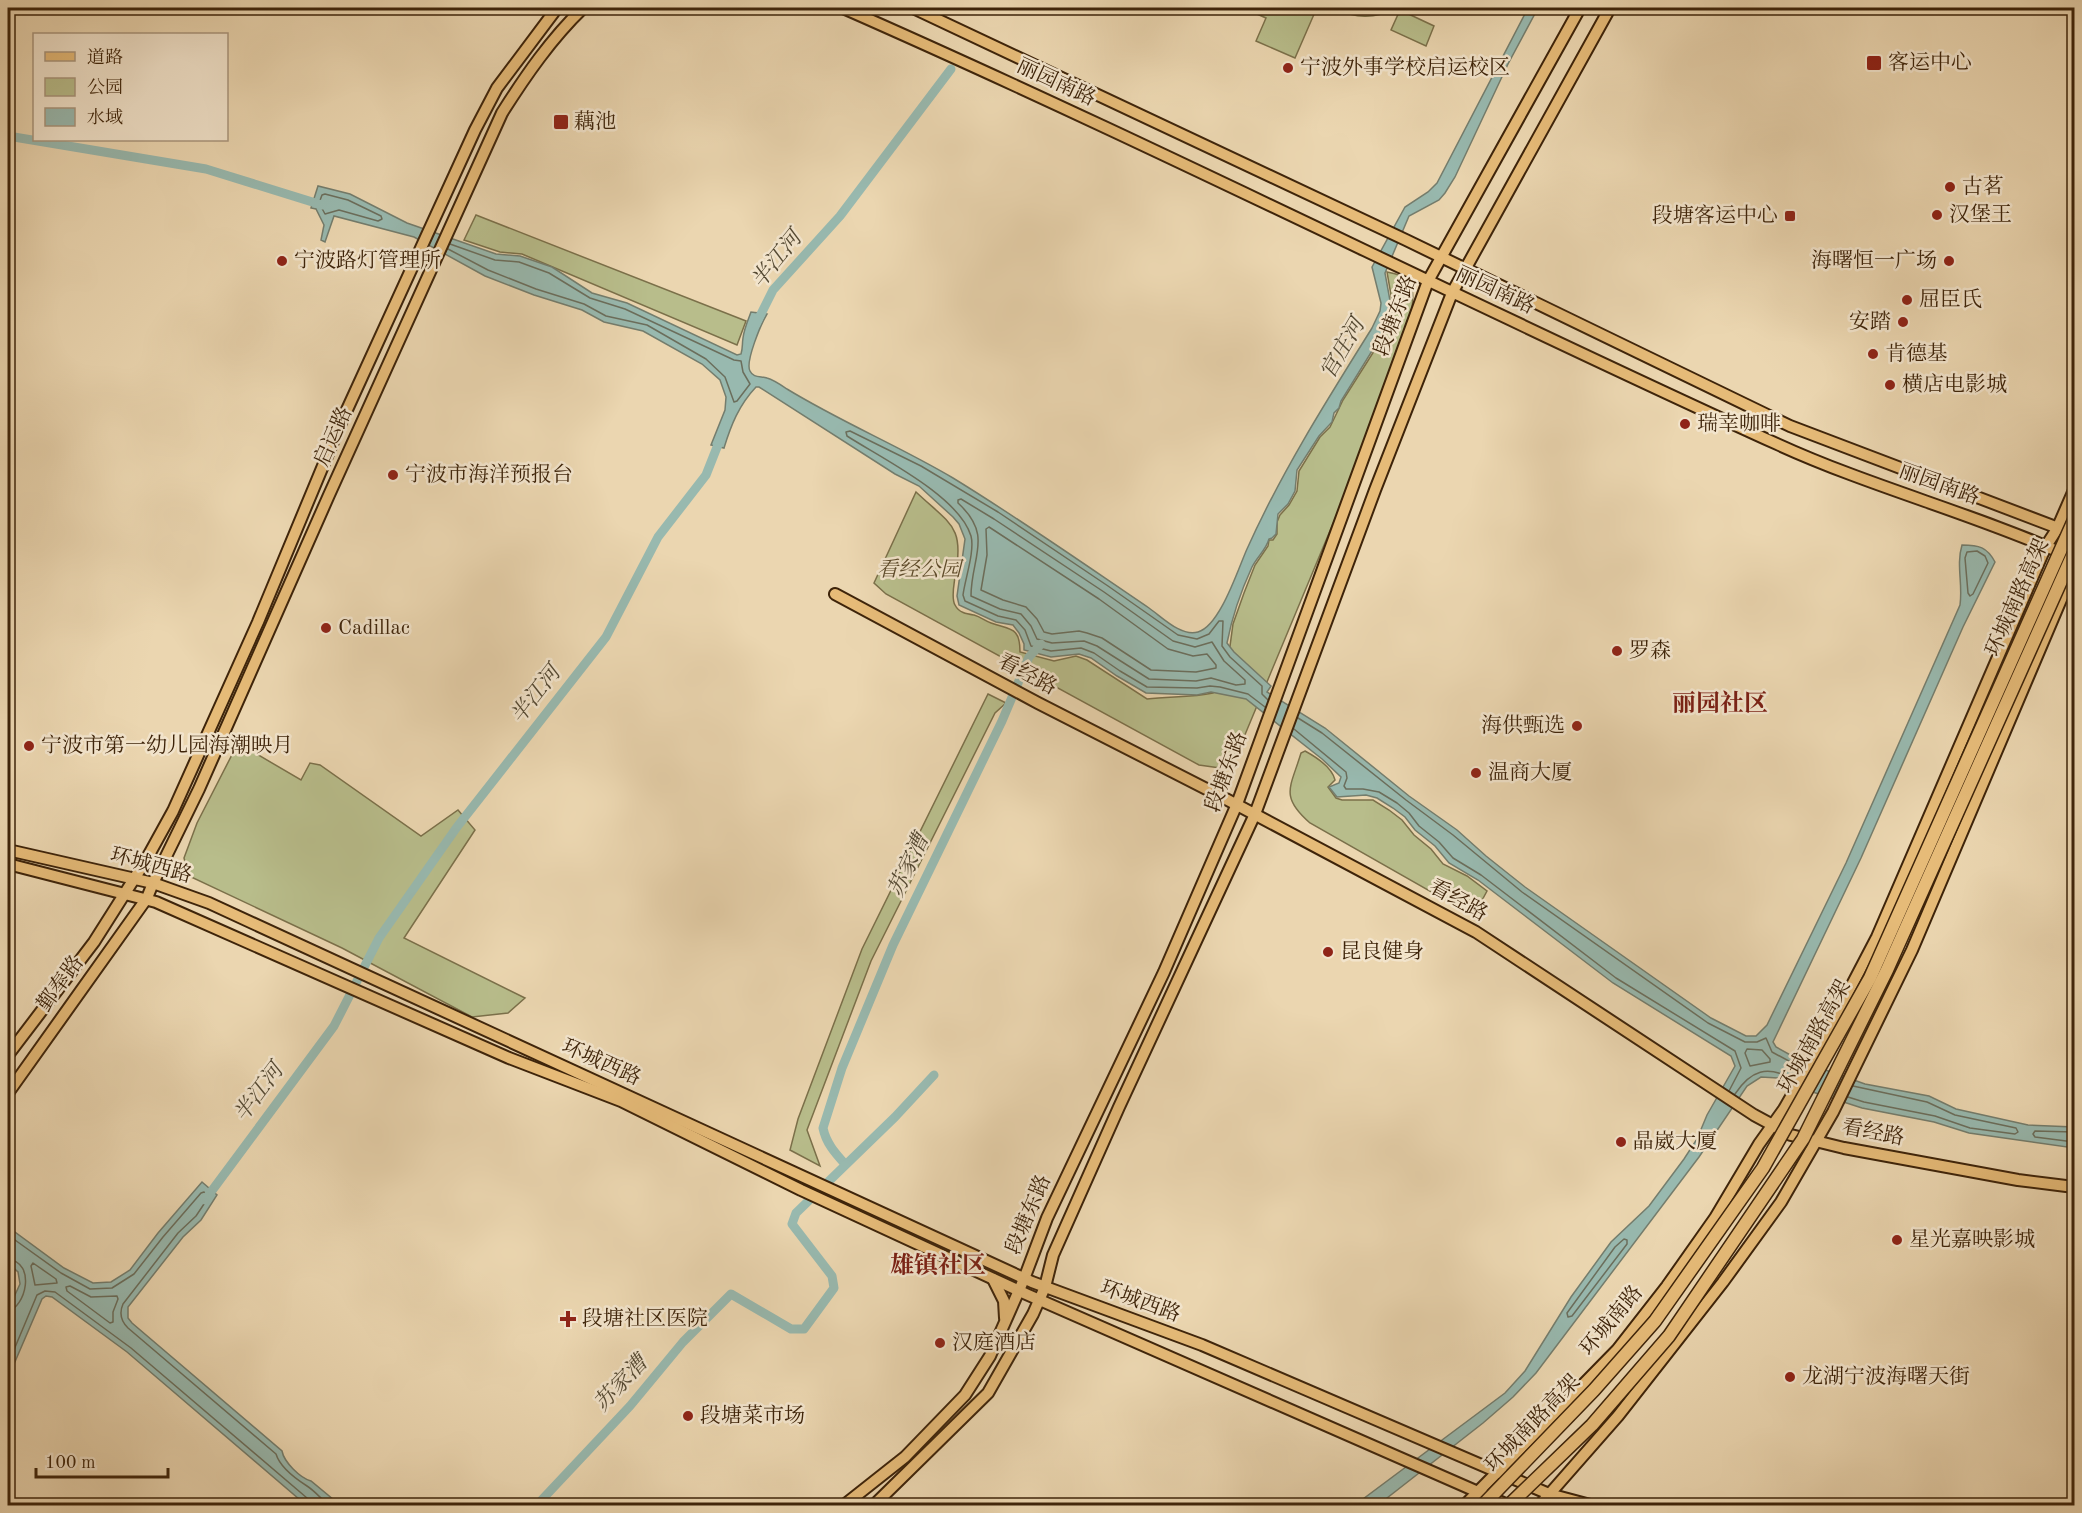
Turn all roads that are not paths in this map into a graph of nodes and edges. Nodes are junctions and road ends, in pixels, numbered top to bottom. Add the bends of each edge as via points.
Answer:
1 (557, 8) edge
2 (582, 8) edge
3 (843, 8) edge
4 (913, 8) edge
5 (1580, 8) edge
6 (1610, 8) edge
7 (1441, 258) junction
8 (1465, 269) junction
9 (1428, 281) junction
10 (1452, 293) junction
11 (2074, 490) edge
12 (2074, 520) edge
13 (2057, 528) junction
14 (2074, 534) edge
15 (2046, 546) junction
16 (2074, 552) edge
17 (2074, 559) edge
18 (2074, 569) edge
19 (835, 594) dead end
20 (1237, 804) junction
21 (1255, 814) junction
22 (8, 850) edge
23 (8, 864) edge
24 (133, 879) junction
25 (153, 883) junction
26 (126, 894) junction
27 (147, 898) junction
28 (8, 1055) edge
29 (8, 1094) edge
30 (1773, 1125) junction
31 (1816, 1141) junction
32 (2074, 1187) edge
33 (993, 1279) junction
34 (1024, 1279) junction
35 (1045, 1287) junction
36 (1019, 1290) junction
37 (1040, 1299) junction
38 (1005, 1321) junction
39 (1497, 1472) junction
40 (1479, 1492) junction
41 (1550, 1494) junction
42 (843, 1506) edge
43 (873, 1506) edge
44 (1464, 1506) edge
45 (1482, 1506) edge
46 (1509, 1506) edge
47 (1539, 1506) edge
48 (1594, 1506) edge

1 - 24 main road, 启运路 via 497,88 475,130 340,425 262,612 172,811
2 - 25 main road, 启运路 via 561,29 502,113 204,779
3 - 9 main road, 丽园南路 via 978,67
4 - 7 main road, 丽园南路
5 - 7 main road, 段塘东路
6 - 8 main road, 段塘东路
7 - 8 main road, 丽园南路
7 - 9 main road, 段塘东路
8 - 10 main road, 段塘东路
8 - 13 main road, 丽园南路 via 1809,434
9 - 10 main road, 丽园南路
9 - 20 main road, 段塘东路
10 - 15 main road, 丽园南路 via 1780,446
10 - 21 main road, 段塘东路
11 - 13 main road, 环城南路
12 - 45 highway, 环城南路高架, bridge via 1870,978 1763,1168 1655,1321
13 - 14 main road, 丽园南路
13 - 15 main road, 环城南路
15 - 17 main road, 丽园南路
15 - 30 main road, 环城南路 via 1876,937 1819,1048
16 - 46 highway, 环城南路高架, bridge via 1887,970 1803,1139 1669,1336 1592,1425
18 - 31 main road via 1912,950
19 - 20 main road, 看经路
20 - 21 main road, 看经路
20 - 34 main road, 段塘东路 via 1164,972 1047,1218
21 - 30 main road, 看经路 via 1476,932
21 - 35 main road, 段塘东路 via 1062,1234
22 - 24 main road, 环城西路
23 - 26 main road, 环城西路
24 - 25 main road, 环城西路
24 - 26 main road, 启运路
25 - 27 main road, 启运路
25 - 34 main road, 环城西路 via 209,903
26 - 27 main road, 环城西路
26 - 28 main road, 鄞奉路
27 - 29 main road, 鄞奉路
27 - 33 main road, 环城西路 via 509,1058 621,1101
30 - 31 main road, 看经路 via 1791,1135
30 - 39 main road, 环城南路 via 1716,1218 1617,1350
31 - 32 main road, 看经路
31 - 41 main road via 1781,1202 1723,1282 1618,1416
33 - 36 main road, 环城西路
33 - 38 main road via 1004,1301
34 - 35 main road, 环城西路
34 - 36 main road, 段塘东路
35 - 37 main road, 段塘东路
35 - 39 main road, 环城西路 via 1202,1345
36 - 37 main road, 环城西路
36 - 38 main road, 段塘东路
37 - 40 main road, 环城西路
37 - 43 main road, 段塘东路 via 988,1393
38 - 42 main road, 段塘东路 via 990,1356 965,1395 905,1457
39 - 40 main road, 环城南路
39 - 41 main road
40 - 44 main road, 环城南路
40 - 46 main road
41 - 47 main road
41 - 48 main road

